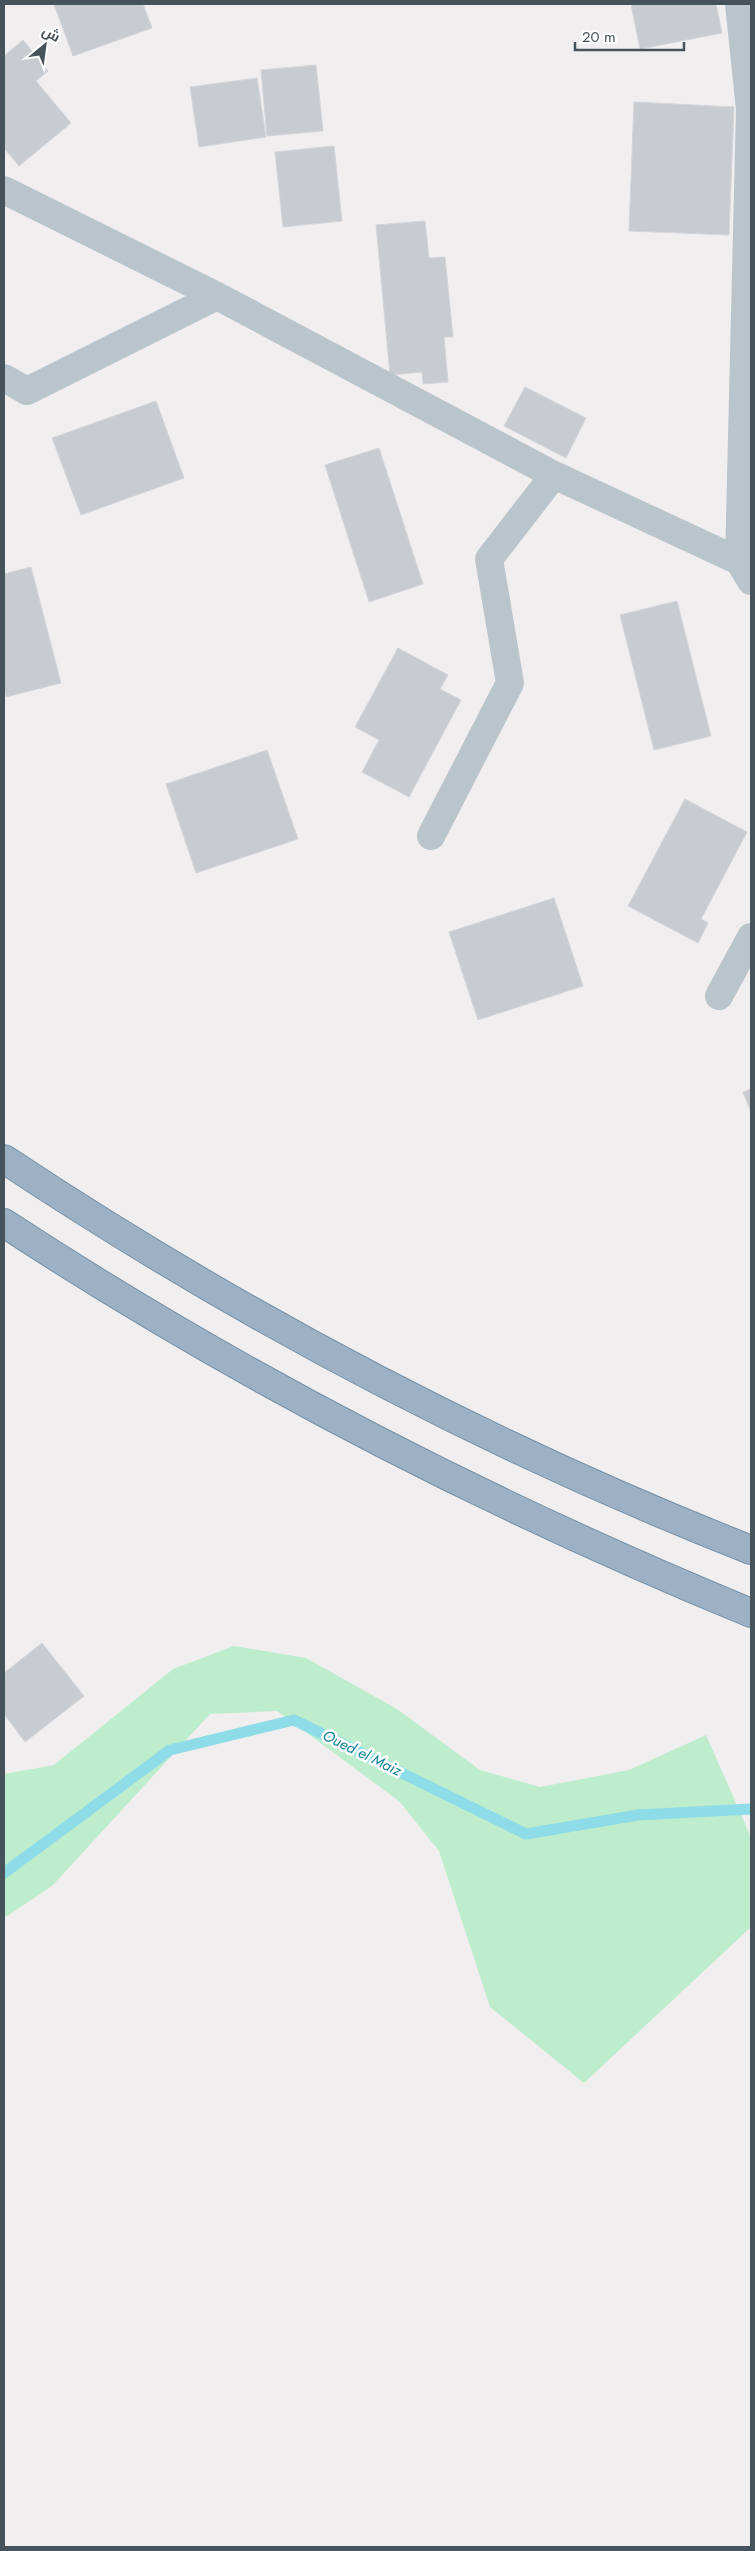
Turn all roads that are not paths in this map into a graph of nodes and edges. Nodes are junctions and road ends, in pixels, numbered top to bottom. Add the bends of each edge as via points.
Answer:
1 (739, 4) edge
2 (4, 190) edge
3 (217, 296) junction
4 (4, 378) edge
5 (554, 475) junction
6 (745, 571) edge
7 (431, 836) dead end
8 (751, 937) edge
9 (719, 996) dead end
10 (4, 1159) edge
11 (4, 1222) edge
12 (751, 1550) edge
13 (751, 1612) edge

1 - 6 street via 750,109
2 - 3 street
3 - 4 street via 27,391
3 - 5 street
5 - 6 street
5 - 7 street via 489,559 510,683
8 - 9 street
10 - 12 highway via 103,1225 292,1336 486,1435 686,1525
11 - 13 highway via 73,1268 264,1380 460,1482 661,1575

